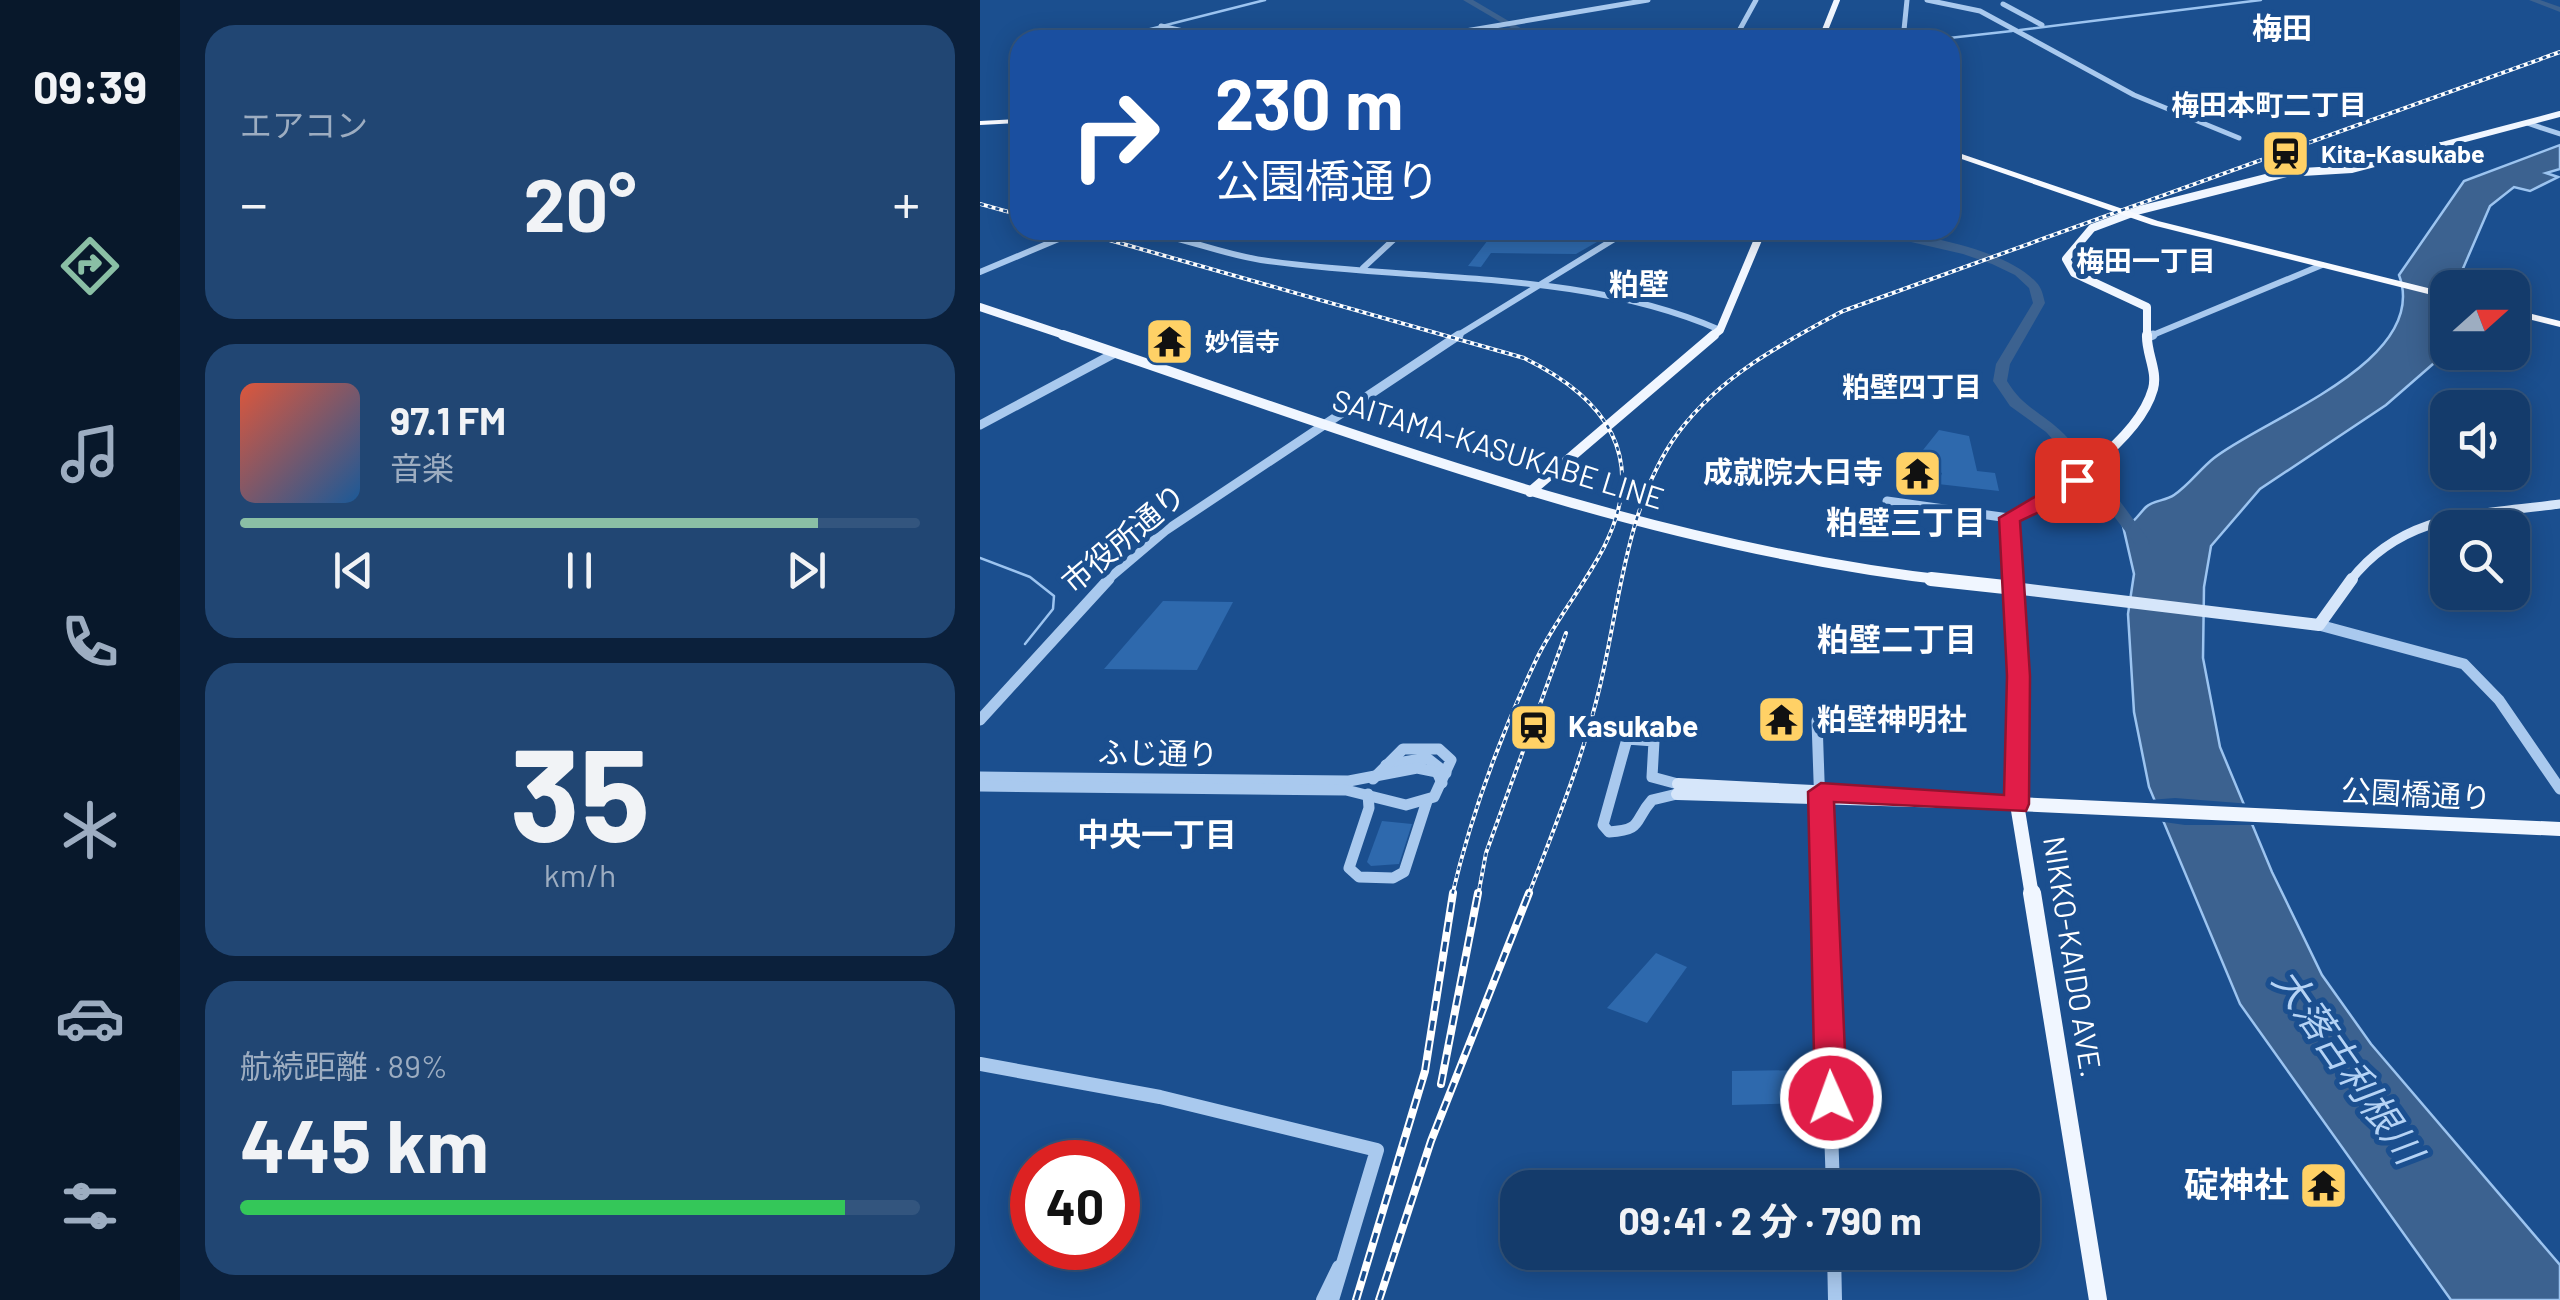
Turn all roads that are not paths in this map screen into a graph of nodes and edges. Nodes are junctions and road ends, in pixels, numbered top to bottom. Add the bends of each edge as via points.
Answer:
1 (1648, 0) edge
2 (1756, 0) edge
3 (1837, 0) edge
4 (1908, 0) edge
5 (1927, 0) edge
6 (2002, 4) dead end
7 (1161, 26) dead end
8 (2042, 26) dead end
9 (1179, 30) edge
10 (1468, 30) edge
11 (1740, 30) edge
12 (1825, 30) edge
13 (1904, 30) edge
14 (2560, 114) edge
15 (1010, 120) edge
16 (980, 122) edge
17 (2532, 124) junction
18 (2560, 134) edge
19 (2239, 138) dead end
20 (1960, 154) edge
21 (2137, 216) junction
22 (1056, 240) edge
23 (1183, 240) edge
24 (1393, 240) edge
25 (1612, 240) edge
26 (1758, 240) edge
27 (2322, 265) junction
28 (1363, 268) junction
29 (980, 272) edge
30 (2394, 281) junction
31 (1535, 286) junction
32 (2430, 290) edge
33 (980, 307) edge
34 (2530, 314) edge
35 (2560, 322) edge
36 (1720, 330) junction
37 (2148, 337) junction
38 (1115, 353) junction
39 (1325, 424) junction
40 (980, 425) edge
41 (1530, 492) junction
42 (1887, 501) dead end
43 (2560, 504) edge
44 (2009, 518) junction
45 (2014, 588) junction
46 (2320, 625) junction
47 (980, 720) edge
48 (1817, 721) dead end
49 (980, 776) edge
50 (1444, 778) junction
51 (1373, 779) junction
52 (1334, 785) junction
53 (980, 786) edge
54 (1678, 789) junction
55 (2560, 789) edge
56 (1368, 794) junction
57 (1822, 796) junction
58 (1428, 800) junction
59 (2016, 804) junction
60 (2560, 829) edge
61 (980, 1064) edge
62 (1832, 1170) edge
63 (1340, 1267) junction
64 (1834, 1270) edge
65 (1322, 1300) edge
66 (1332, 1300) edge
67 (1835, 1300) edge
68 (2098, 1300) edge

1 - 10 street
2 - 11 street
3 - 12 main road
4 - 13 street
5 - 19 street via 1980,12 2122,88
6 - 8 street
7 - 9 street
14 - 17 main road
15 - 16 highway
17 - 18 street
17 - 37 main road via 2352,169 2286,173 2096,226 2068,256 2068,267 2143,303 2151,315
20 - 21 highway
21 - 27 highway
21 - 30 highway
22 - 29 street
23 - 28 street via 1264,261
24 - 28 street
25 - 31 street, 市役所通り
26 - 36 main road
27 - 30 highway
27 - 37 street
28 - 31 street
30 - 32 highway
31 - 36 street via 1680,312
31 - 39 street, 市役所通り
33 - 38 main road, SAITAMA-KASUKABE LINE
34 - 35 highway
36 - 41 main road
37 - 44 main road via 2154,371 2149,399 2080,476
38 - 39 main road, SAITAMA-KASUKABE LINE
38 - 40 street
39 - 41 main road, SAITAMA-KASUKABE LINE
39 - 47 street, 市役所通り via 1133,556
41 - 45 main road, SAITAMA-KASUKABE LINE via 1850,570
42 - 44 street
43 - 46 main road via 2400,535 2373,554
44 - 45 main road, NIKKO-KAIDO AVE.
45 - 46 main road
45 - 59 main road, NIKKO-KAIDO AVE.
46 - 55 street via 2464,664 2499,700
48 - 57 street
49 - 52 street, ふじ通り
50 - 51 street via 1424,768
50 - 51 street via 1451,760 1433,748 1396,750
50 - 58 street
51 - 52 street
52 - 53 street, ふじ通り
52 - 56 street
54 - 54 street via 1652,798 1629,831 1609,832 1603,825 1628,739 1654,741 1650,773
54 - 57 main road
56 - 58 street via 1406,805
56 - 58 street via 1370,808 1349,868 1360,878 1404,872
57 - 59 main road
57 - 62 street
59 - 60 main road, 公園橋通り
59 - 68 main road, NIKKO-KAIDO AVE.
61 - 63 street via 1160,1097 1377,1150
63 - 65 street
63 - 66 street
64 - 67 street

